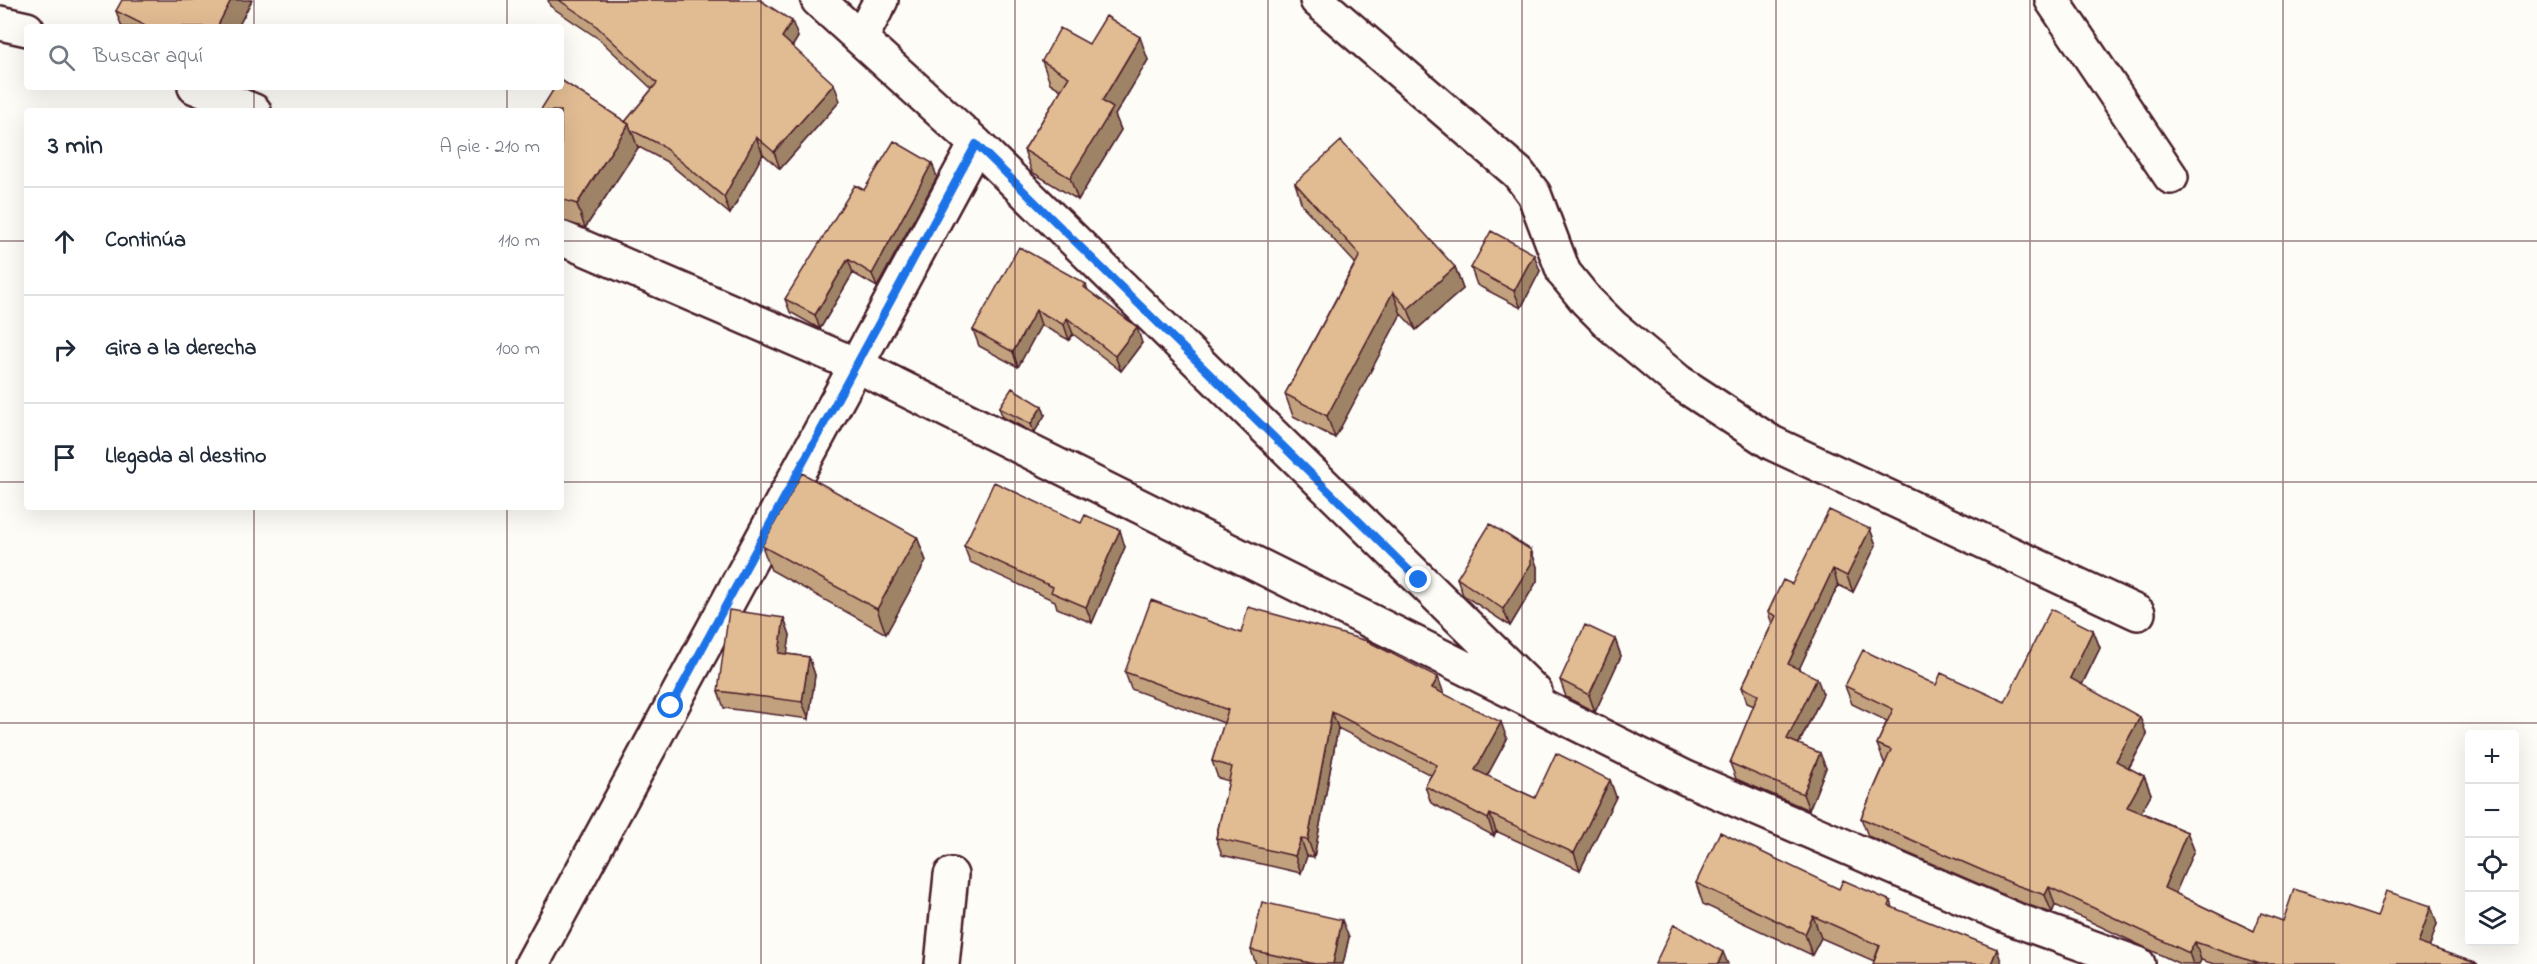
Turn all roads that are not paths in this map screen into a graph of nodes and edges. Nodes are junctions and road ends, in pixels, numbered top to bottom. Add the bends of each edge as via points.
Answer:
1 (818, 0) edge
2 (881, 0) edge
3 (1317, 0) edge
4 (2052, 0) edge
5 (0, 23) edge
6 (24, 28) edge
7 (861, 38) junction
8 (202, 90) edge
9 (247, 108) edge
10 (976, 144) junction
11 (2171, 177) dead end
12 (564, 239) edge
13 (856, 365) junction
14 (2138, 614) dead end
15 (1558, 714) junction
16 (951, 875) dead end
17 (532, 964) edge
18 (942, 964) edge
19 (2138, 964) edge

1 - 7 street
2 - 7 street
3 - 14 street via 1518,173 1534,194 1564,273 1612,326 1679,382 1772,443
4 - 11 street
5 - 6 street
7 - 10 street
8 - 9 street
10 - 13 street
10 - 15 street
12 - 13 street
13 - 15 street
13 - 17 street
15 - 19 street via 1697,783 2016,920
16 - 18 street

